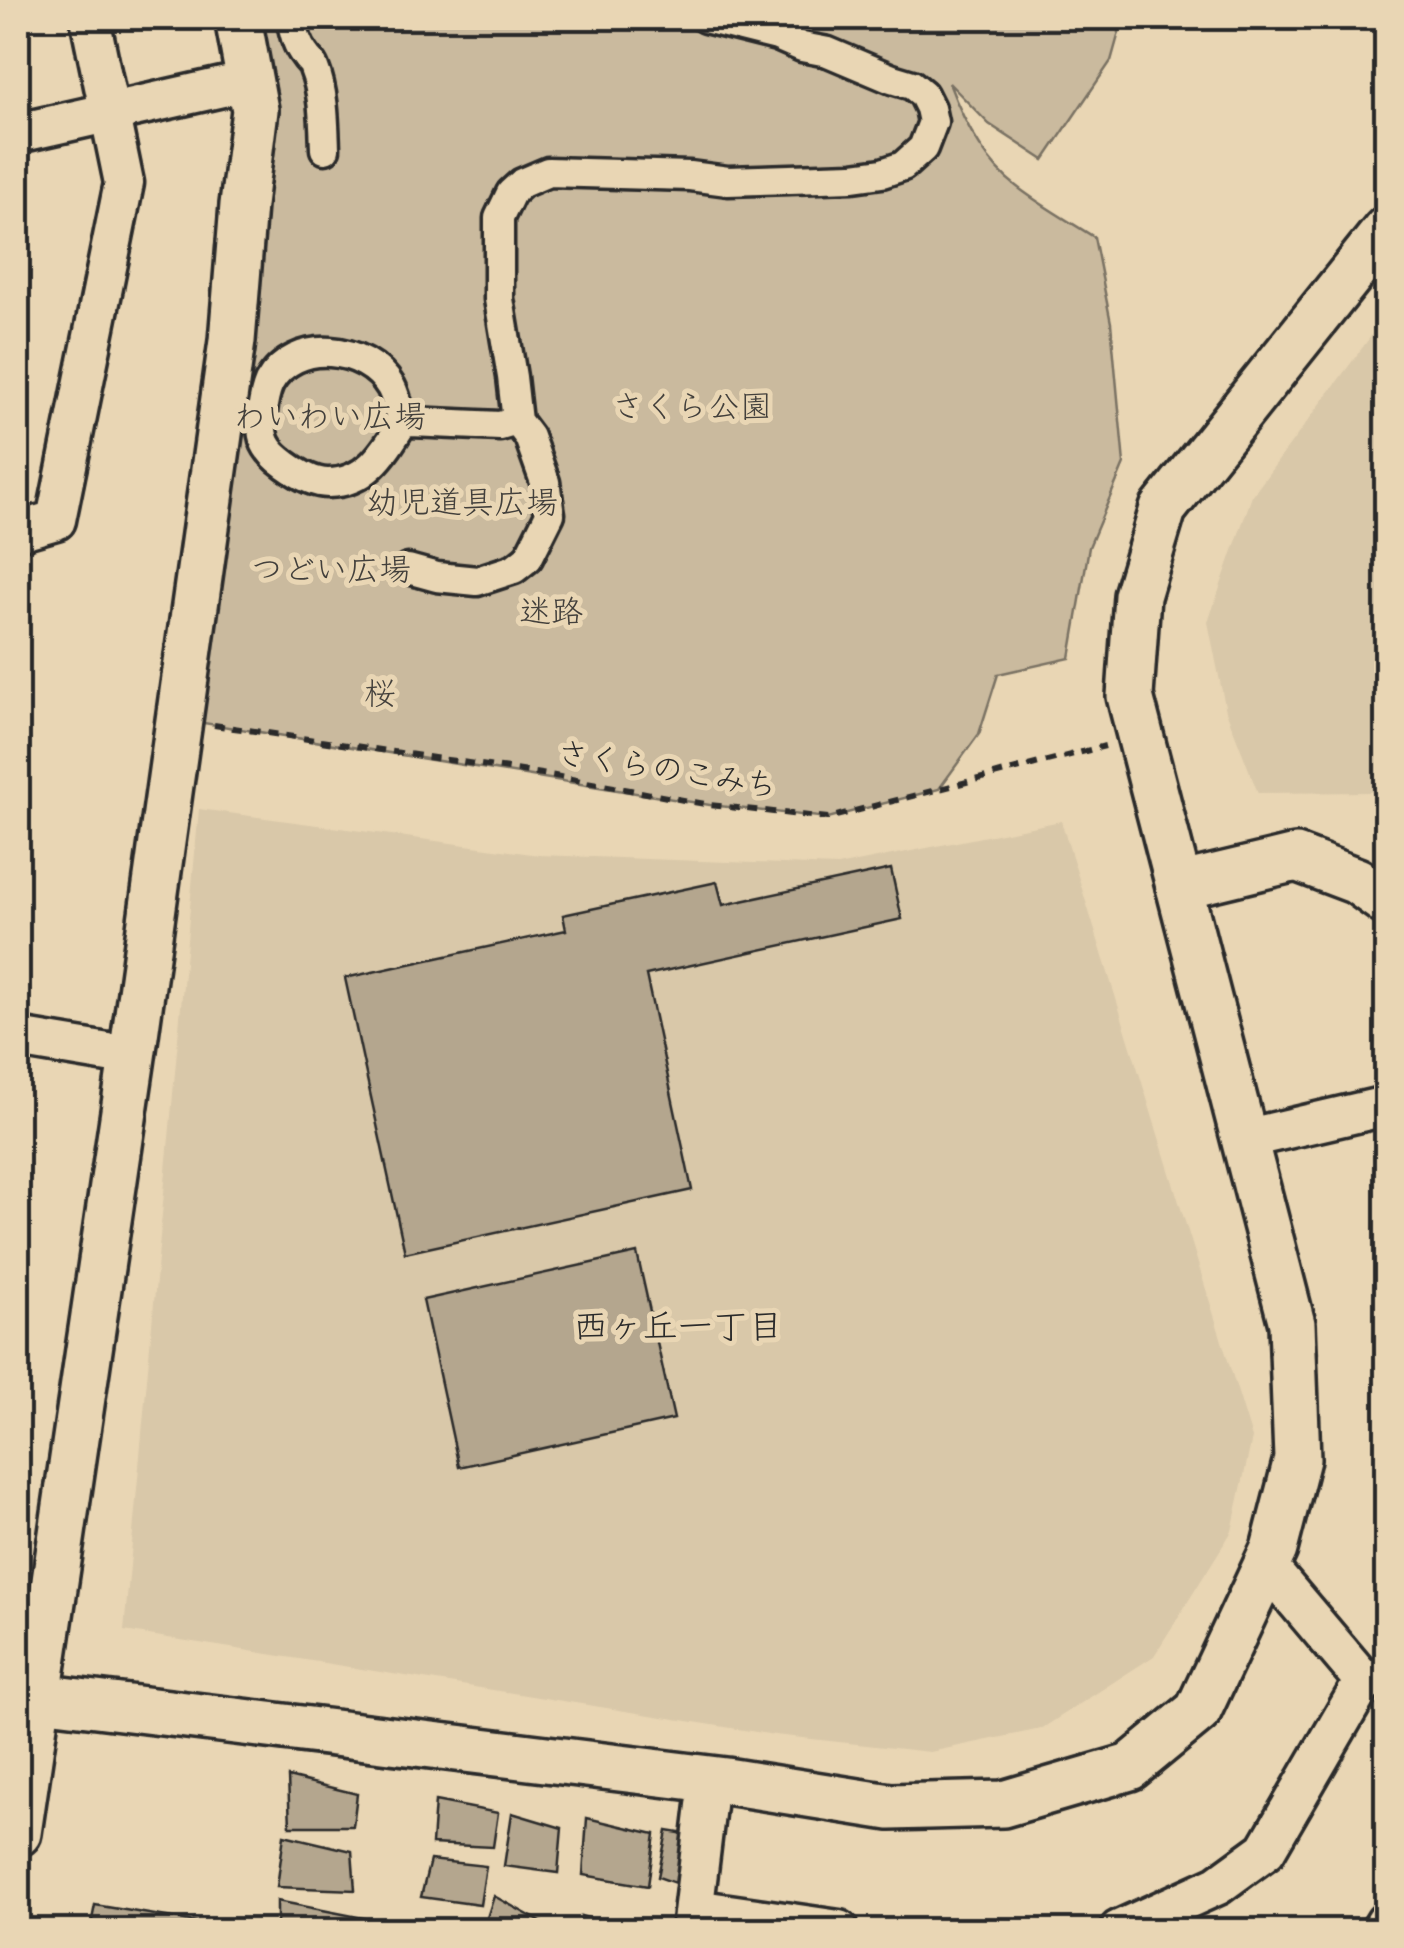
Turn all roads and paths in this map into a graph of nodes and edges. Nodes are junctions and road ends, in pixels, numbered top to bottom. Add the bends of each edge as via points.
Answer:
1 (90, 18) edge
2 (238, 18) edge
3 (291, 18) edge
4 (705, 18) edge
5 (249, 81) junction
6 (110, 112) junction
7 (18, 133) edge
8 (325, 149) dead end
9 (1386, 230) edge
10 (517, 422) junction
11 (402, 424) junction
12 (18, 531) edge
13 (408, 569) dead end
14 (179, 719) junction
15 (1140, 738) junction
16 (1179, 886) junction
17 (1386, 902) edge
18 (18, 1038) edge
19 (132, 1057) junction
20 (1386, 1106) edge
21 (1244, 1139) junction
22 (1266, 1565) junction
23 (1375, 1679) edge
24 (39, 1697) junction
25 (726, 1781) junction
26 (18, 1833) edge
27 (692, 1920) edge
28 (1386, 1922) edge
29 (839, 1930) edge
30 (1119, 1930) edge
31 (1382, 1930) edge

1 - 6 street
2 - 5 street
3 - 8 street via 313,65
4 - 10 street via 828,52 912,85 930,108 930,137 903,166 882,174 728,181 548,172 522,184 499,218 498,252
5 - 6 street
5 - 14 street via 254,110 232,341
6 - 7 street
6 - 12 street via 124,183 56,520
9 - 15 street via 1164,509 1138,596 1130,696
10 - 11 street
10 - 13 street via 529,437 550,514 528,558 477,581
11 - 11 street via 378,370 334,352 304,354 286,364 269,383 261,424 264,443 276,457 327,484 366,472
14 - 15 path, さくらのこみち via 828,818
14 - 19 street
15 - 16 street
16 - 17 street via 1296,858 1357,881
16 - 21 street
18 - 19 street
19 - 24 street
20 - 21 street
21 - 22 street via 1292,1324 1297,1458
22 - 23 street
22 - 25 street via 1198,1711 1130,1768 1003,1804 890,1807
23 - 30 street via 1266,1850 1218,1885
24 - 25 street
24 - 26 street
25 - 27 street via 708,1790
27 - 29 street
28 - 31 street

